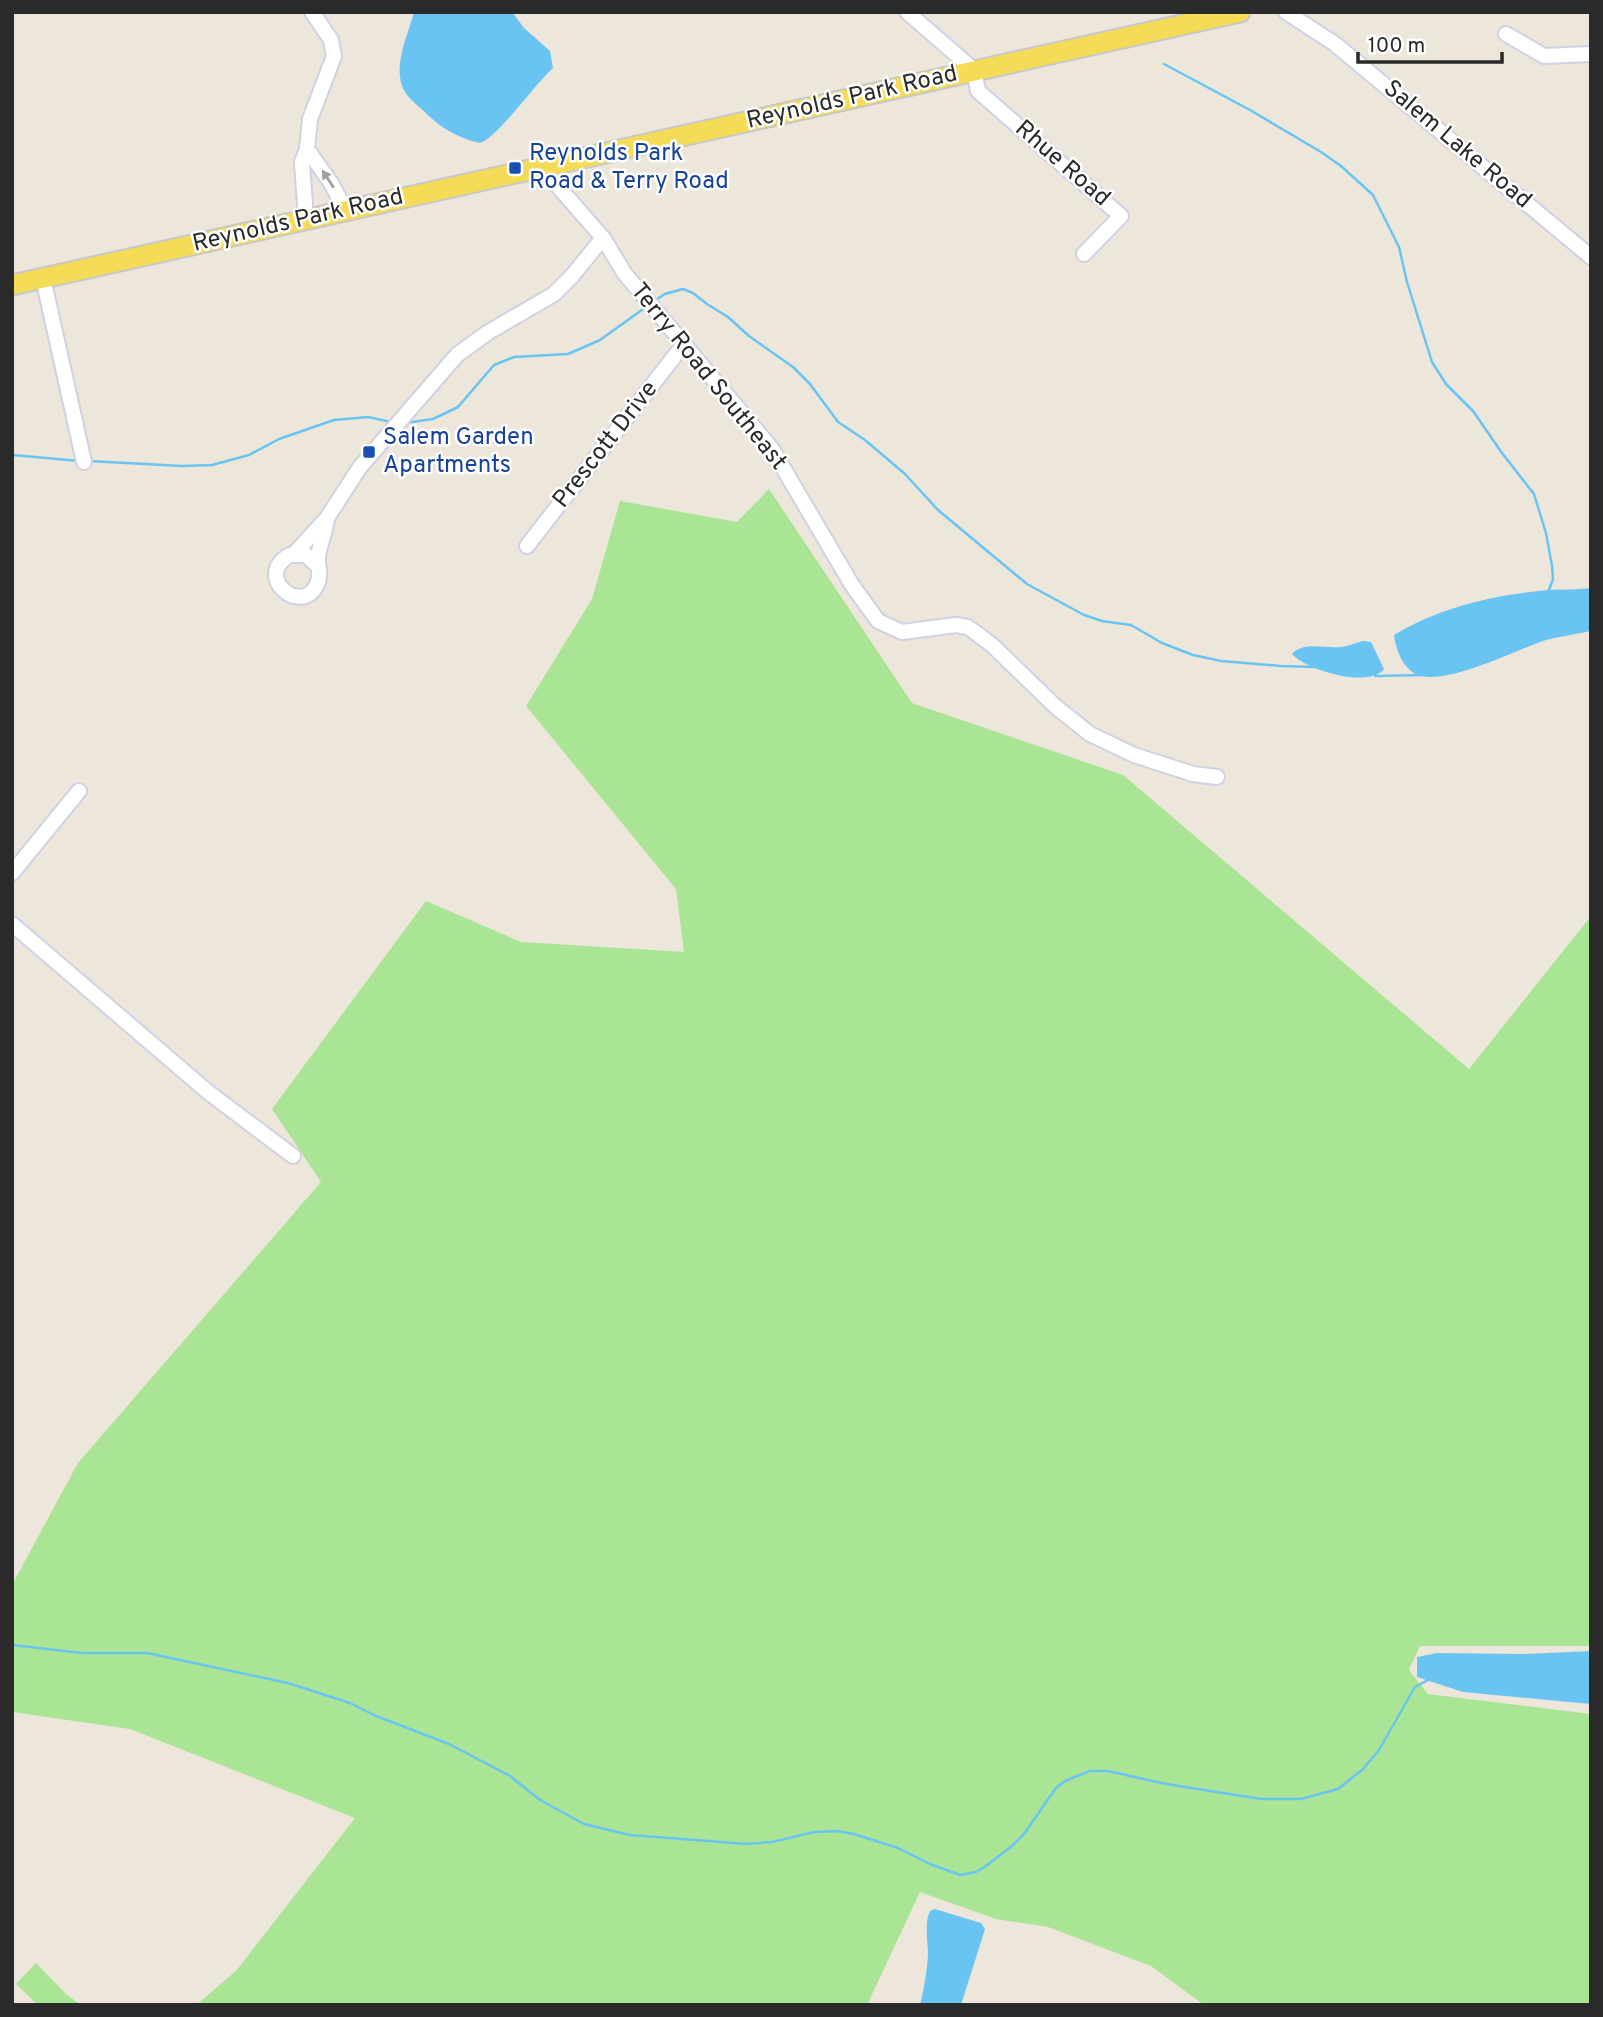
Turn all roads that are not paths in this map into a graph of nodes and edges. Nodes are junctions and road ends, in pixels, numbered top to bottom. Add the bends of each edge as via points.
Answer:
1 (312, 12) edge
2 (907, 12) edge
3 (1240, 12) edge
4 (1286, 12) edge
5 (1506, 34) dead end
6 (1591, 54) edge
7 (974, 70) junction
8 (307, 149) junction
9 (542, 167) junction
10 (346, 211) junction
11 (306, 219) junction
12 (603, 238) junction
13 (1084, 254) dead end
14 (1591, 257) edge
15 (43, 278) junction
16 (12, 285) edge
17 (684, 344) junction
18 (84, 463) dead end
19 (327, 518) junction
20 (527, 546) dead end
21 (295, 553) junction
22 (318, 566) junction
23 (1217, 777) dead end
24 (79, 791) dead end
25 (12, 873) edge
26 (12, 924) edge
27 (293, 1156) dead end

1 - 8 street via 331,40 334,56 310,119
2 - 7 street
3 - 7 main road, Reynolds Park Road
4 - 14 street, Salem Lake Road via 1335,44
5 - 6 street via 1544,56
7 - 9 main road, Reynolds Park Road
7 - 13 street, Rhue Road via 978,91 1121,216
10 -> 8 street
8 - 11 street via 302,162
9 - 10 main road, Reynolds Park Road
9 - 12 street, Terry Road Southeast
10 - 11 main road, Reynolds Park Road
11 - 15 main road, Reynolds Park Road
12 - 17 street, Terry Road Southeast via 625,274
12 - 19 street via 554,294 457,355 360,467
15 - 16 main road, Reynolds Park Road
15 - 18 street
17 - 20 street, Prescott Drive
17 - 23 street, Terry Road Southeast via 772,449 878,621 902,632 968,627 1090,734 1134,755
19 - 21 street
19 - 22 street
21 - 22 street via 311,558
21 - 22 street via 281,561 276,573 278,585 287,593 298,597 312,591 319,578
24 - 25 street
26 - 27 street via 208,1092

